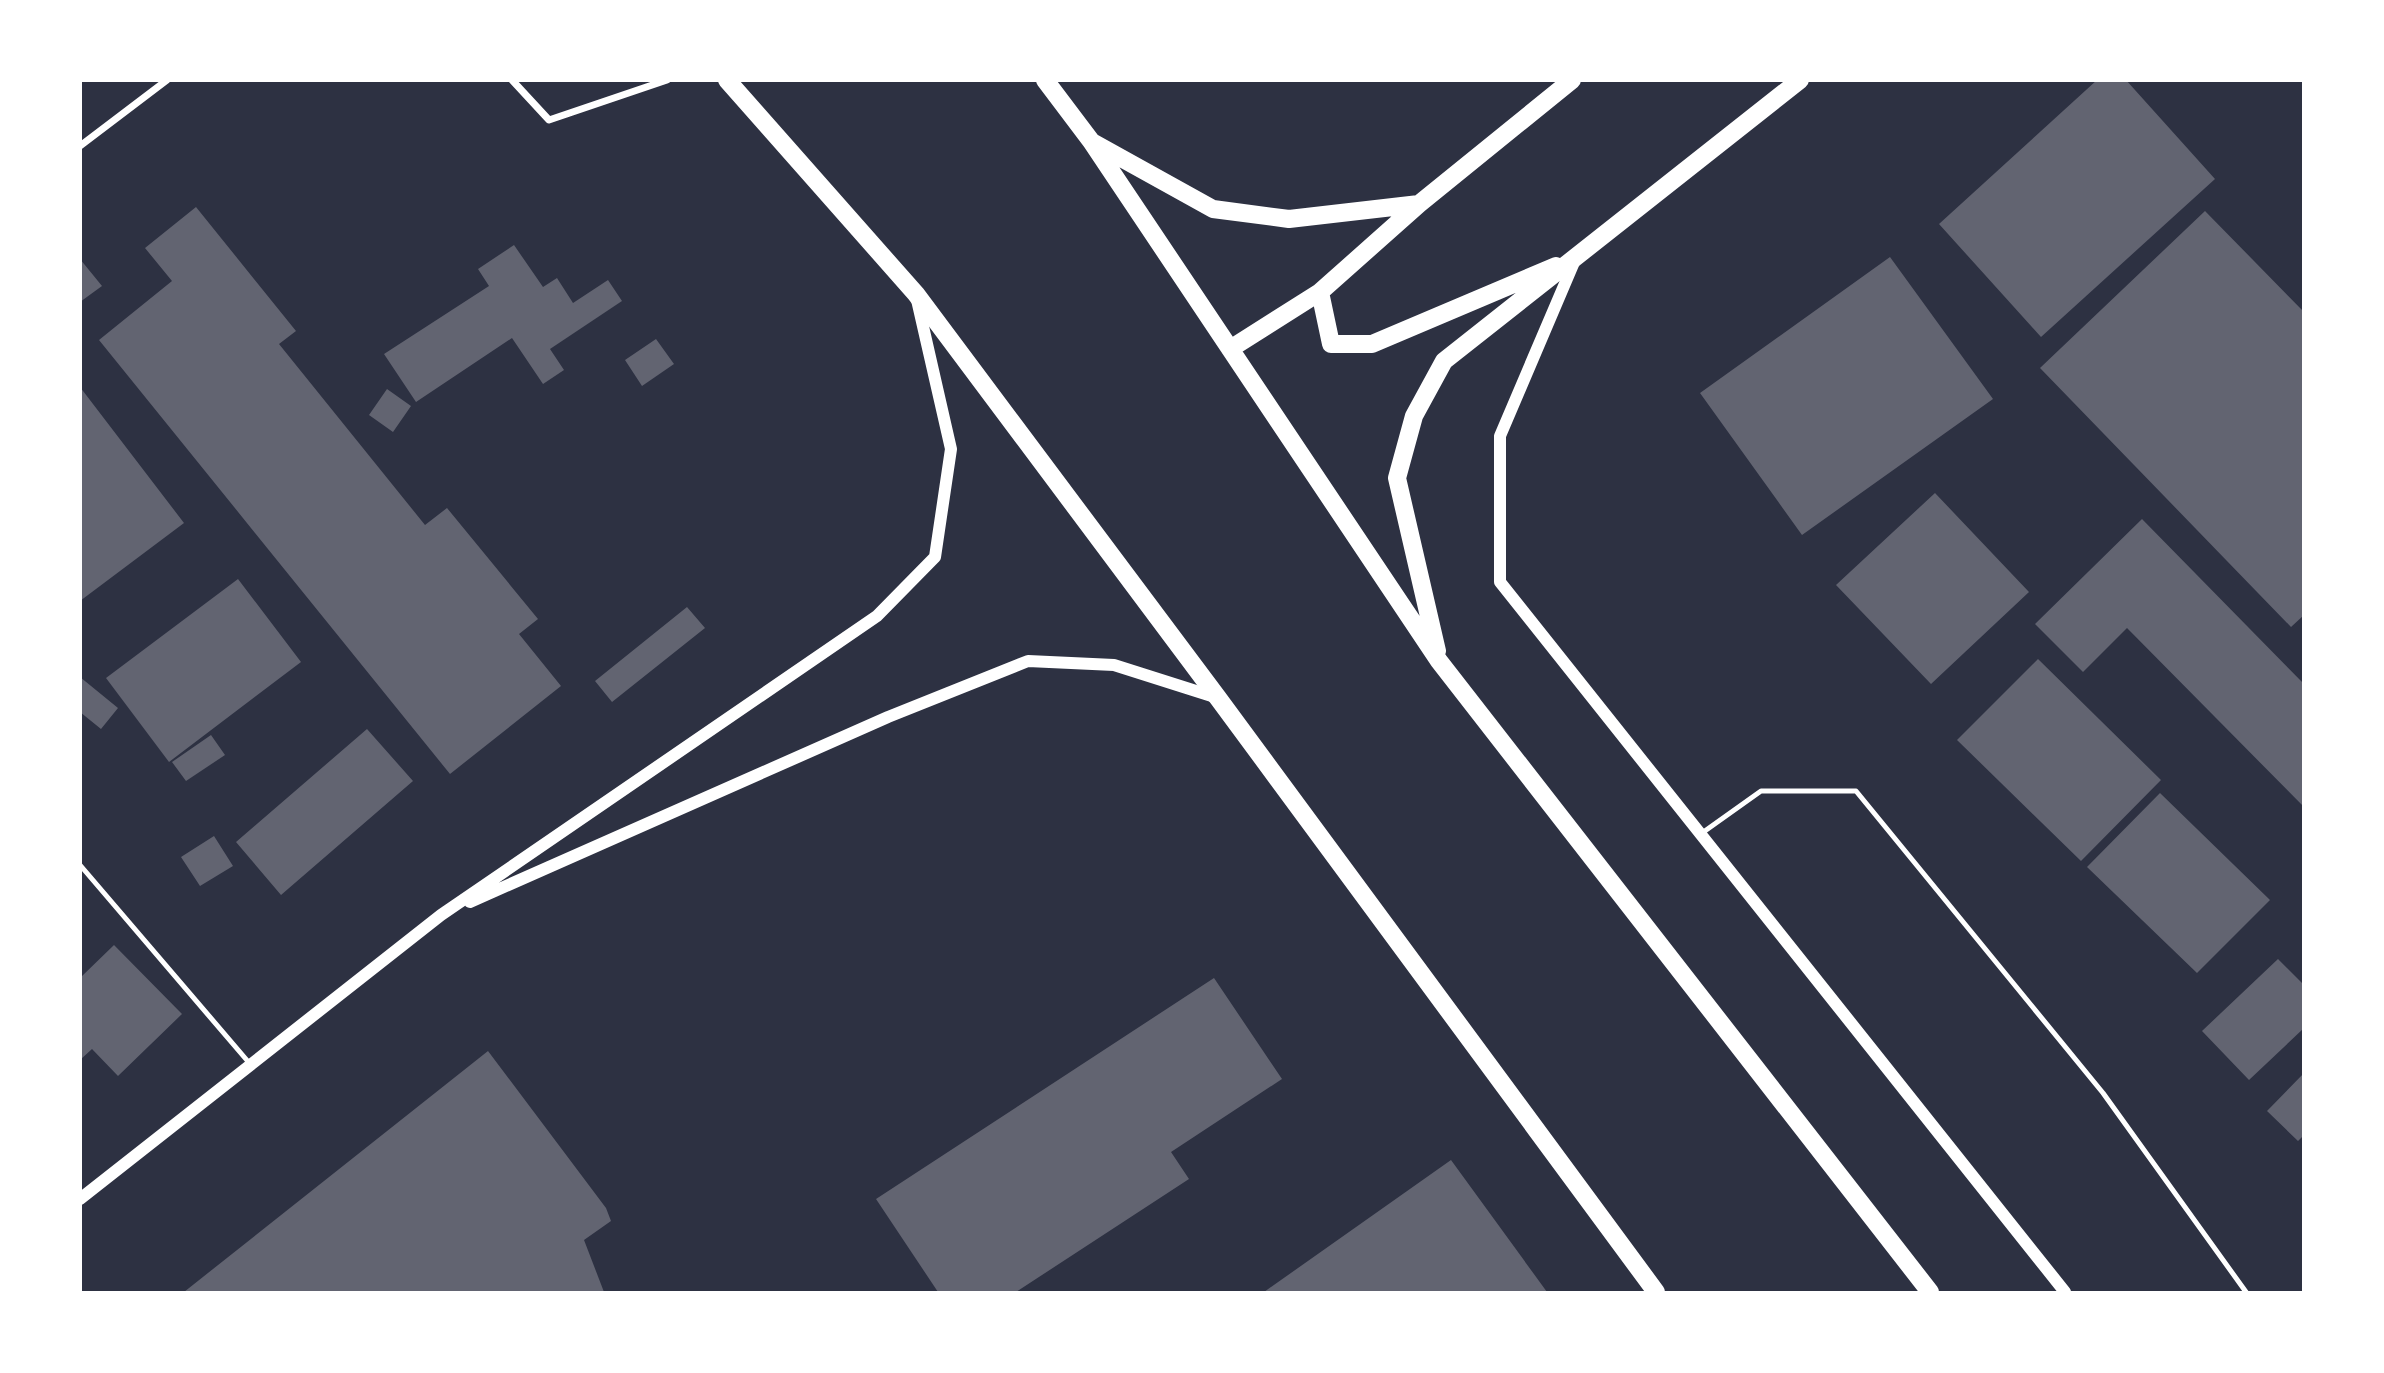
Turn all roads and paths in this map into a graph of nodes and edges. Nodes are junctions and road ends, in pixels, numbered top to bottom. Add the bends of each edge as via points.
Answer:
1 (167, 80) edge
2 (512, 80) edge
3 (667, 80) edge
4 (727, 80) edge
5 (1045, 80) edge
6 (1572, 80) edge
7 (1800, 80) edge
8 (1091, 141) junction
9 (80, 146) edge
10 (1419, 204) junction
11 (1577, 257) junction
12 (1320, 292) junction
13 (916, 294) junction
14 (1230, 349) junction
15 (1439, 661) junction
16 (1218, 698) junction
17 (1700, 835) junction
18 (80, 865) edge
19 (441, 915) junction
20 (251, 1065) junction
21 (1813, 1143) junction
22 (80, 1199) edge
23 (1656, 1293) edge
24 (1918, 1293) edge
25 (1930, 1293) edge
26 (2065, 1293) edge
27 (2246, 1293) edge

1 - 9 street
2 - 3 street via 549,120
4 - 13 main road
5 - 8 main road
6 - 10 main road
7 - 11 main road
8 - 10 main road via 1213,209 1289,219
8 - 14 main road
10 - 12 main road
11 - 12 main road via 1372,344 1331,344
11 - 15 main road via 1444,361 1414,416 1397,478
11 - 17 street via 1500,436 1500,582
12 - 14 main road
13 - 16 main road
13 - 19 street via 951,449 935,557 877,617
14 - 15 main road
15 - 21 main road
16 - 19 street via 1114,665 1028,661 888,717
16 - 23 main road
17 - 26 street
17 - 27 lane via 1761,791 1856,791 2103,1093
18 - 20 lane
19 - 20 street
20 - 22 street
21 - 24 main road
21 - 25 main road

